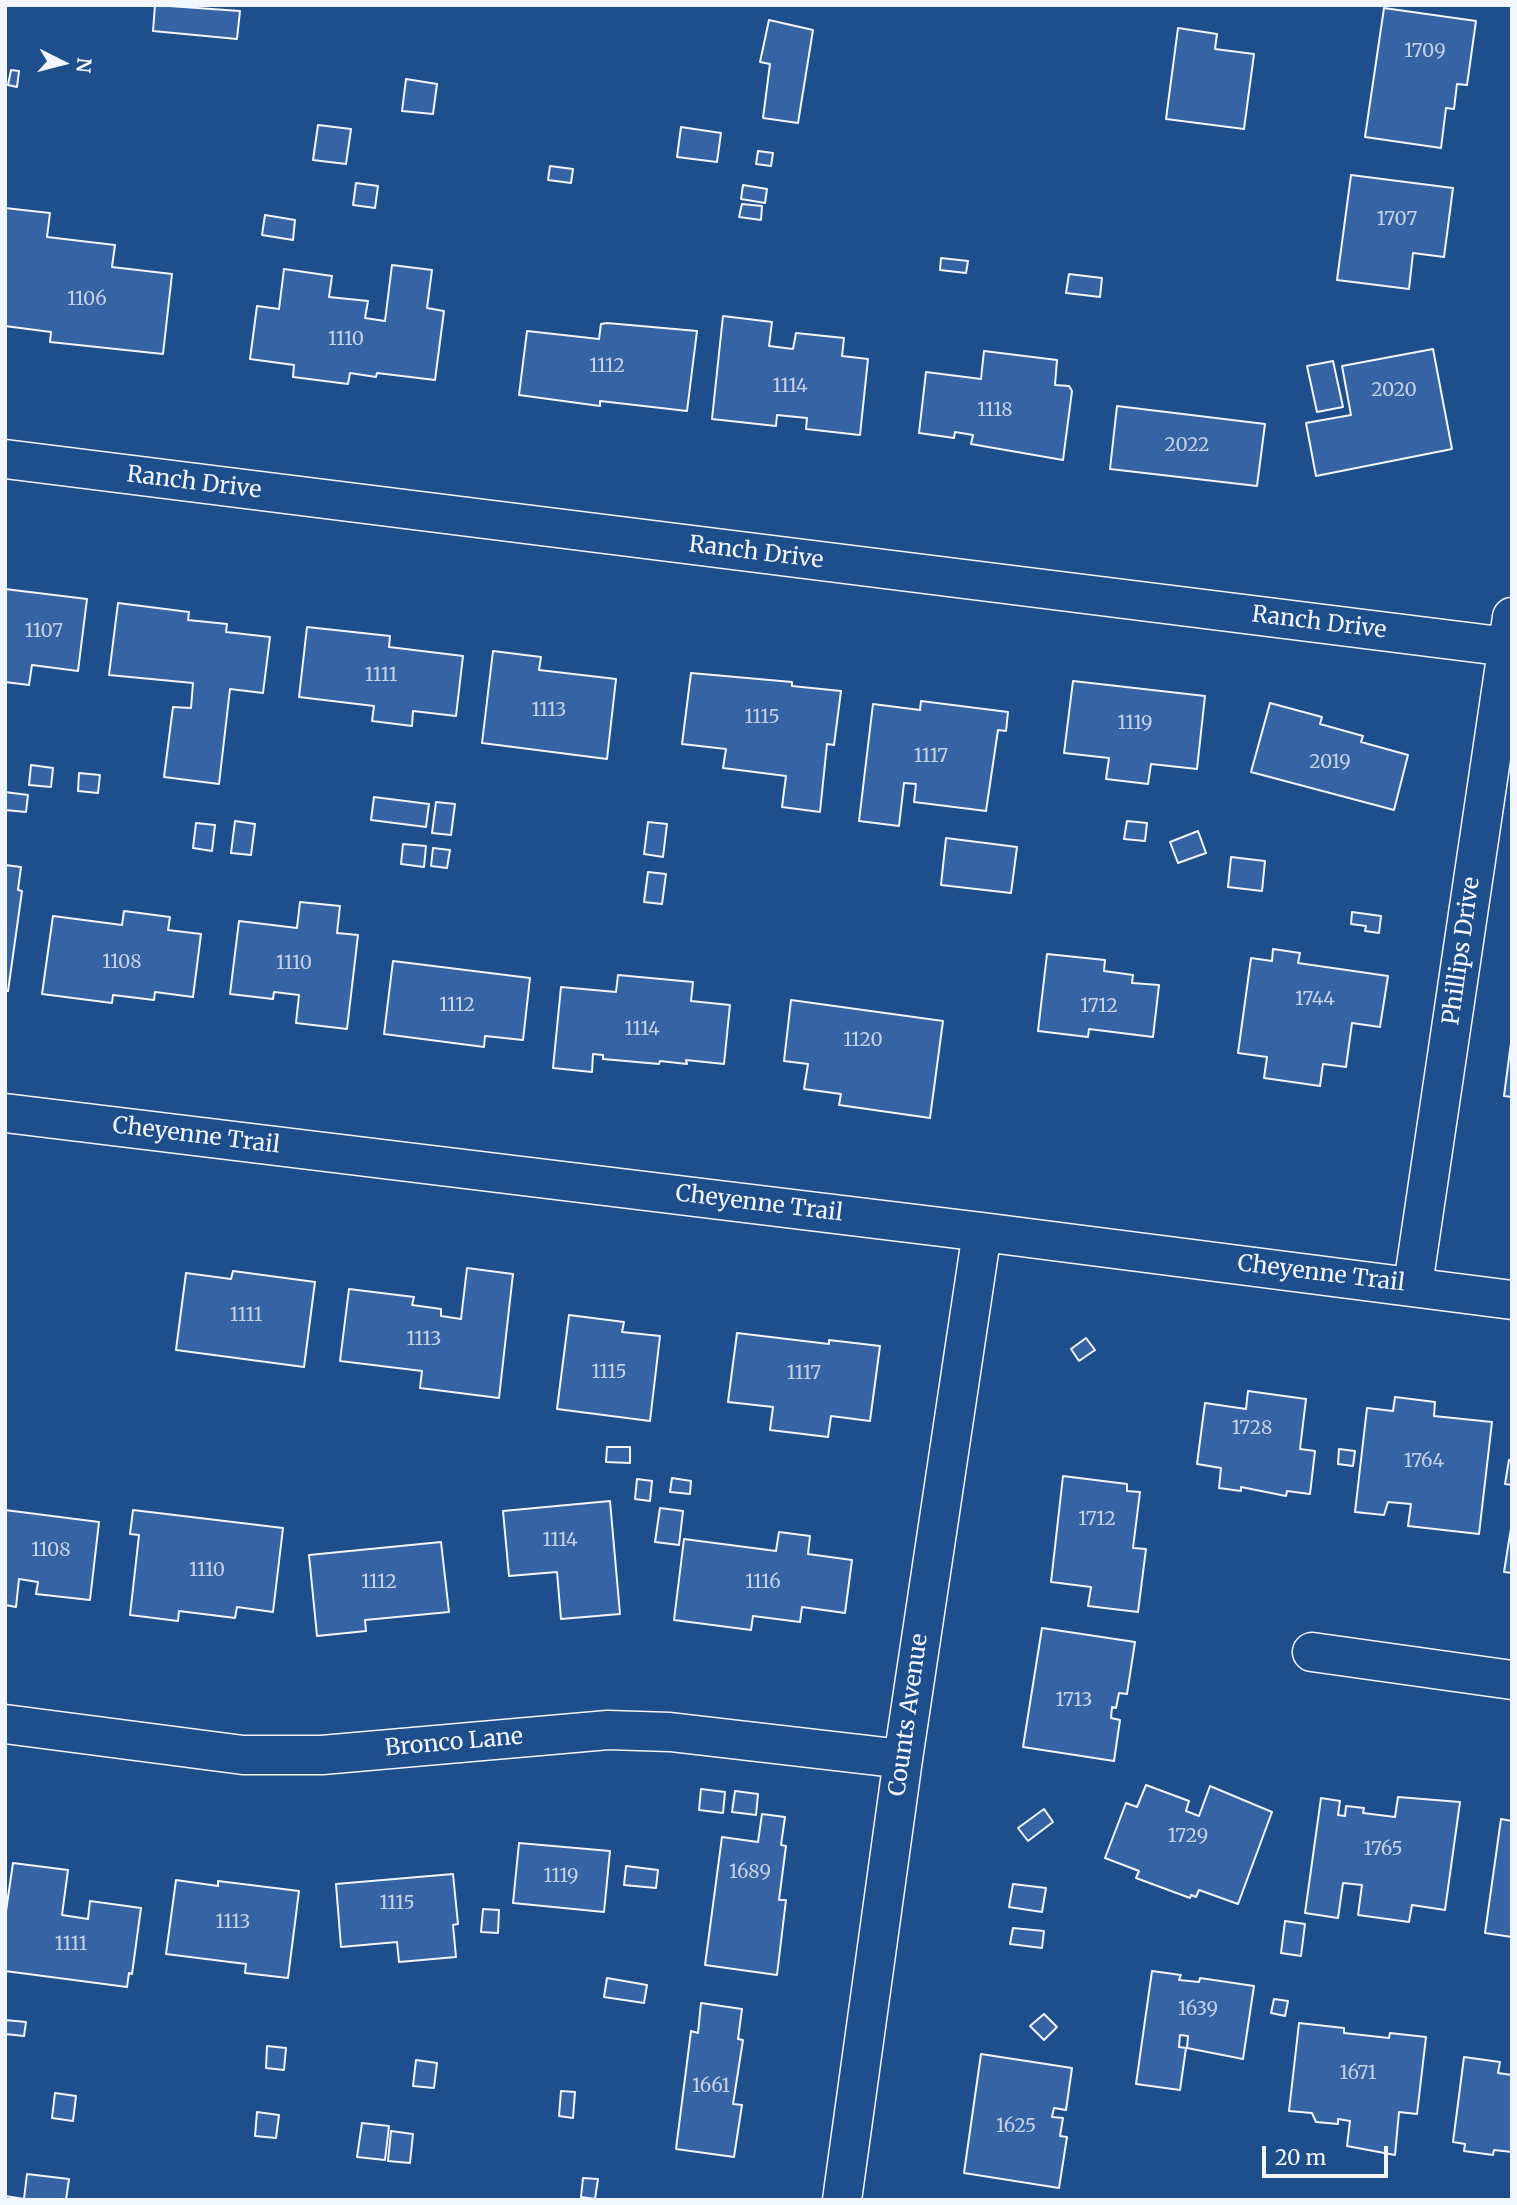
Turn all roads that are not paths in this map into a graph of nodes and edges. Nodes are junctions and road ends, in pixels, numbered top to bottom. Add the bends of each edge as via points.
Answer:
1 (5, 459) edge
2 (1510, 632) edge
3 (5, 1113) edge
4 (982, 1231) junction
5 (1413, 1285) junction
6 (1512, 1300) edge
7 (1312, 1652) dead end
8 (1512, 1680) edge
9 (5, 1724) edge
10 (903, 1759) junction
11 (842, 2200) edge

1 - 2 street, Ranch Drive
2 - 5 street, Phillips Drive
3 - 4 street, Cheyenne Trail
4 - 5 street, Cheyenne Trail
4 - 10 street, Counts Avenue
5 - 6 street, Cheyenne Trail
7 - 8 street
9 - 10 street, Bronco Lane via 243,1755 322,1755 608,1730 670,1732
10 - 11 street, Counts Avenue

